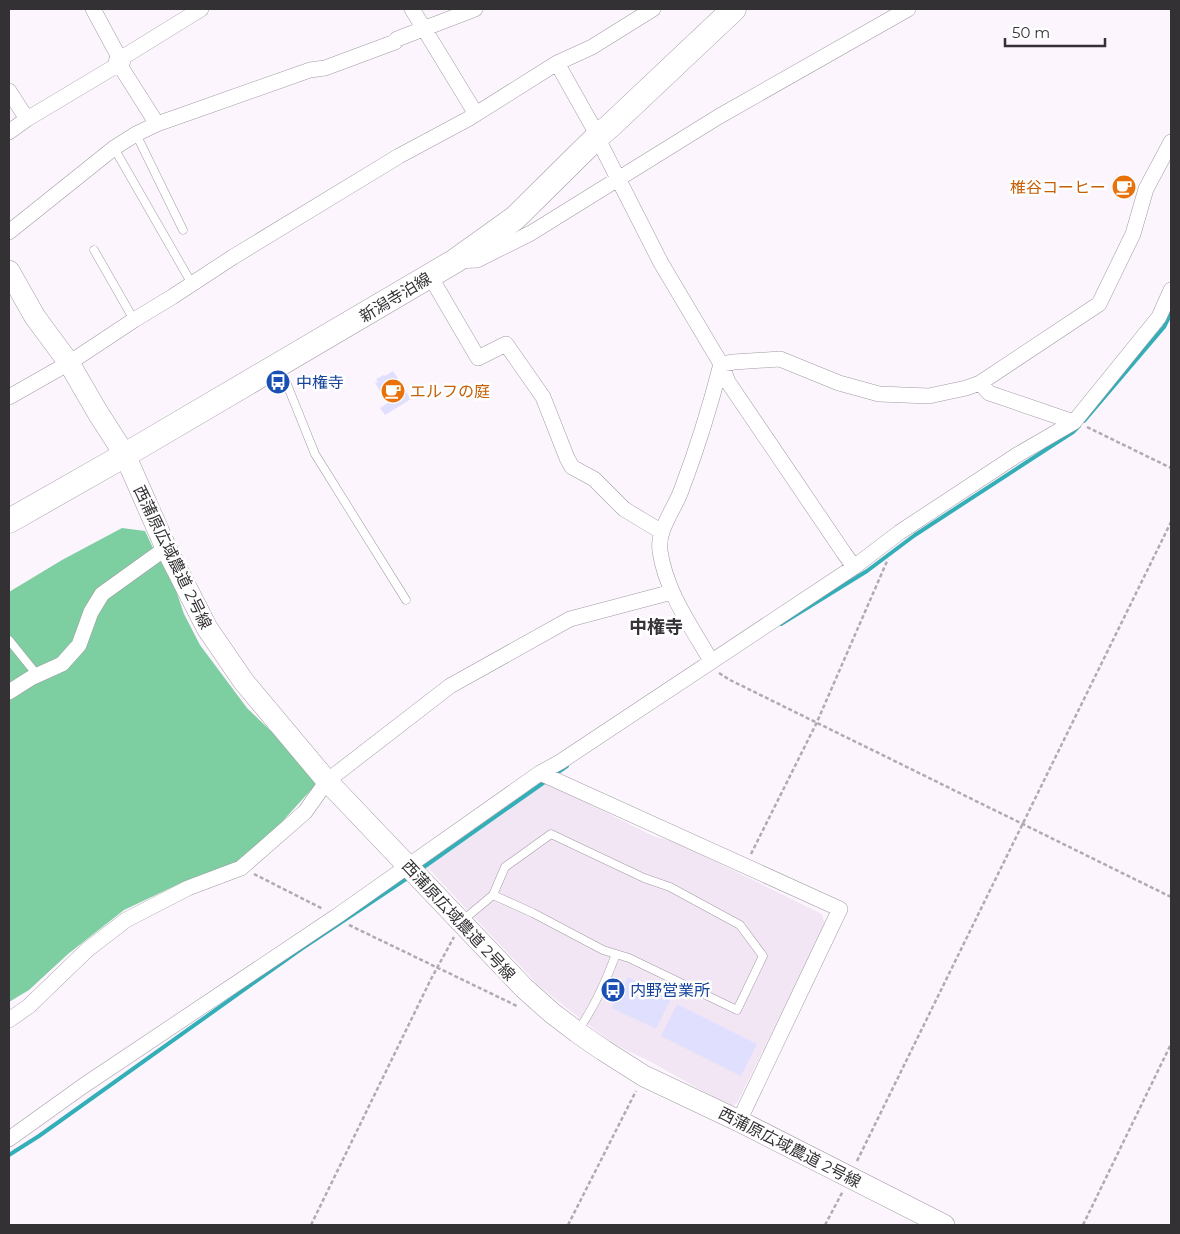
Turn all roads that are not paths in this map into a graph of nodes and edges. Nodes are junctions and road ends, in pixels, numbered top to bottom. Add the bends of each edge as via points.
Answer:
1 (93, 9) edge
2 (201, 9) edge
3 (412, 9) edge
4 (475, 9) edge
5 (653, 9) edge
6 (734, 9) edge
7 (908, 9) edge
8 (425, 29) junction
9 (119, 62) junction
10 (556, 63) junction
11 (9, 91) edge
12 (476, 114) junction
13 (28, 119) junction
14 (157, 124) junction
15 (9, 132) edge
16 (136, 134) junction
17 (598, 136) junction
18 (1171, 142) edge
19 (114, 148) junction
20 (619, 179) junction
21 (183, 230) dead end
22 (9, 232) edge
23 (94, 250) dead end
24 (455, 261) junction
25 (9, 271) edge
26 (430, 276) junction
27 (192, 284) junction
28 (1171, 290) edge
29 (134, 320) junction
30 (68, 363) junction
31 (722, 364) junction
32 (280, 365) junction
33 (980, 383) junction
34 (9, 397) edge
35 (1074, 422) junction
36 (125, 456) junction
37 (9, 521) edge
38 (662, 532) junction
39 (166, 548) junction
40 (854, 567) junction
41 (672, 592) junction
42 (406, 600) dead end
43 (9, 640) edge
44 (712, 661) junction
45 (38, 676) junction
46 (9, 692) edge
47 (540, 773) junction
48 (327, 781) junction
49 (408, 866) junction
50 (493, 895) junction
51 (461, 922) junction
52 (616, 954) junction
53 (9, 1020) edge
54 (577, 1032) junction
55 (739, 1121) junction
56 (9, 1139) edge
57 (944, 1225) edge

1 - 9 street
2 - 9 street
3 - 8 street
4 - 8 street
5 - 10 street via 592,46
6 - 17 main road, 新潟寺泊線
7 - 20 street via 718,117
8 - 12 street
8 - 14 street via 325,68 310,70
9 - 13 street
9 - 14 street
10 - 12 street
10 - 17 street
11 - 13 street
12 - 27 street via 399,156
13 - 15 street
14 - 16 street
16 - 19 street
16 - 21 lane
17 - 20 street
17 - 24 main road, 新潟寺泊線 via 515,218
18 - 33 street via 1146,189 1133,234 1099,304
19 - 22 street
19 - 27 lane
20 - 24 street via 523,237 477,260
20 - 31 street via 661,263
23 - 29 lane
24 - 26 main road, 新潟寺泊線
25 - 30 street, 西蒲原広域農道 2号線 via 35,317
26 - 32 main road, 新潟寺泊線
26 - 38 street via 478,358 506,344 543,397 572,467 594,479 624,509
27 - 29 street
28 - 35 street via 1159,317
29 - 30 street
30 - 34 street
30 - 36 street, 西蒲原広域農道 2号線
31 - 33 street via 780,359 838,383 878,394 929,396
31 - 38 street via 684,484
31 - 40 street via 728,382
32 - 36 main road, 新潟寺泊線
32 - 42 lane via 315,454
33 - 35 street via 989,393
35 - 40 street via 907,527
36 - 37 main road, 新潟寺泊線
36 - 39 street, 西蒲原広域農道 2号線
38 - 41 street via 660,549
39 - 45 street via 102,594 91,612 79,645 62,664
39 - 48 street, 西蒲原広域農道 2号線 via 207,628 239,675
40 - 44 street
41 - 44 street
41 - 48 street via 570,619 450,686
43 - 45 lane
44 - 47 street
45 - 46 street
47 - 49 street
47 - 55 street via 840,909
48 - 49 street, 西蒲原広域農道 2号線
48 - 53 street via 305,812 241,868 188,888 126,920
49 - 51 street, 西蒲原広域農道 2号線
49 - 56 street
50 - 51 lane
50 - 52 lane
50 - 52 lane via 505,867 552,834 670,887 740,924 763,956 738,1010
51 - 54 street, 西蒲原広域農道 2号線 via 524,988
52 - 54 lane via 604,984
54 - 55 street, 西蒲原広域農道 2号線 via 644,1076
55 - 57 street, 西蒲原広域農道 2号線

